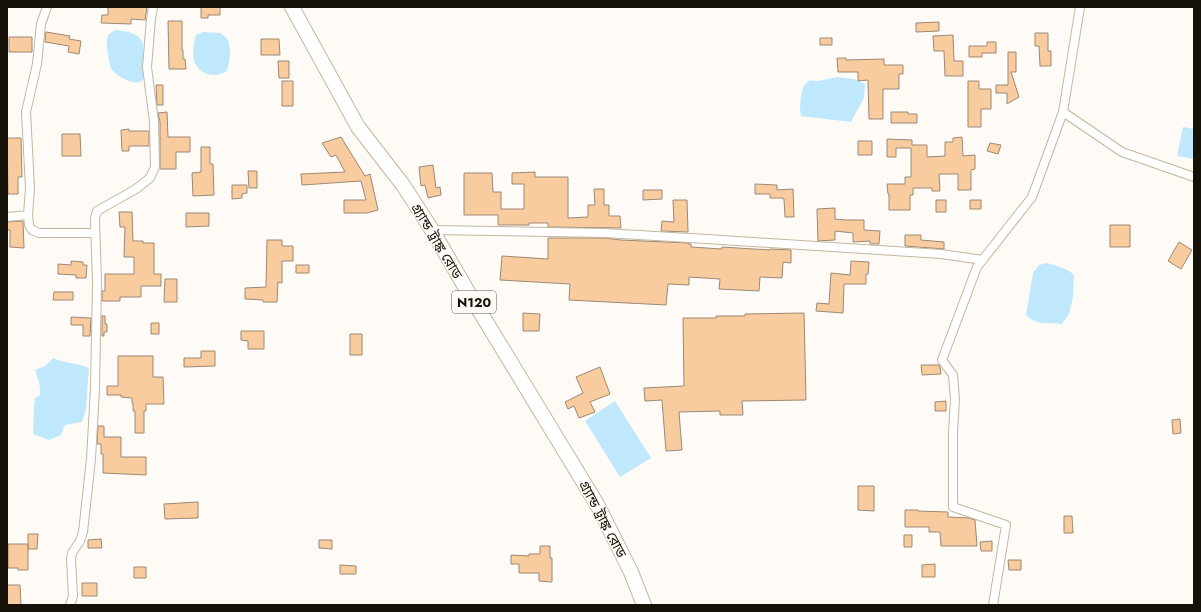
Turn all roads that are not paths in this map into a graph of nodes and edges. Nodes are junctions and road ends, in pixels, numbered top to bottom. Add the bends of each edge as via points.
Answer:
1 (47, 7) edge
2 (153, 7) edge
3 (292, 7) edge
4 (1080, 7) edge
5 (1063, 112) junction
6 (1194, 177) edge
7 (28, 215) junction
8 (7, 217) edge
9 (432, 230) junction
10 (95, 233) junction
11 (983, 260) junction
12 (70, 605) edge
13 (644, 605) edge
14 (993, 605) edge

1 - 7 street via 41,24 37,64 26,112 30,188
2 - 10 street via 147,67 154,122 154,167 150,178 97,210
3 - 9 highway, গ্র্যান্ড ট্রাঙ্ক রোড / N120 via 358,127 403,185
4 - 5 street
5 - 6 street via 1122,152
5 - 11 street via 1032,197
7 - 8 street
7 - 10 street via 29,225 38,233
9 - 11 street via 604,233 862,248
9 - 13 highway, গ্র্যান্ড ট্রাঙ্ক রোড / N120 via 598,506 631,572
10 - 12 street via 97,282 91,459 83,532 71,559
11 - 14 street via 977,267 942,360 953,375 955,399 954,507 1006,525

